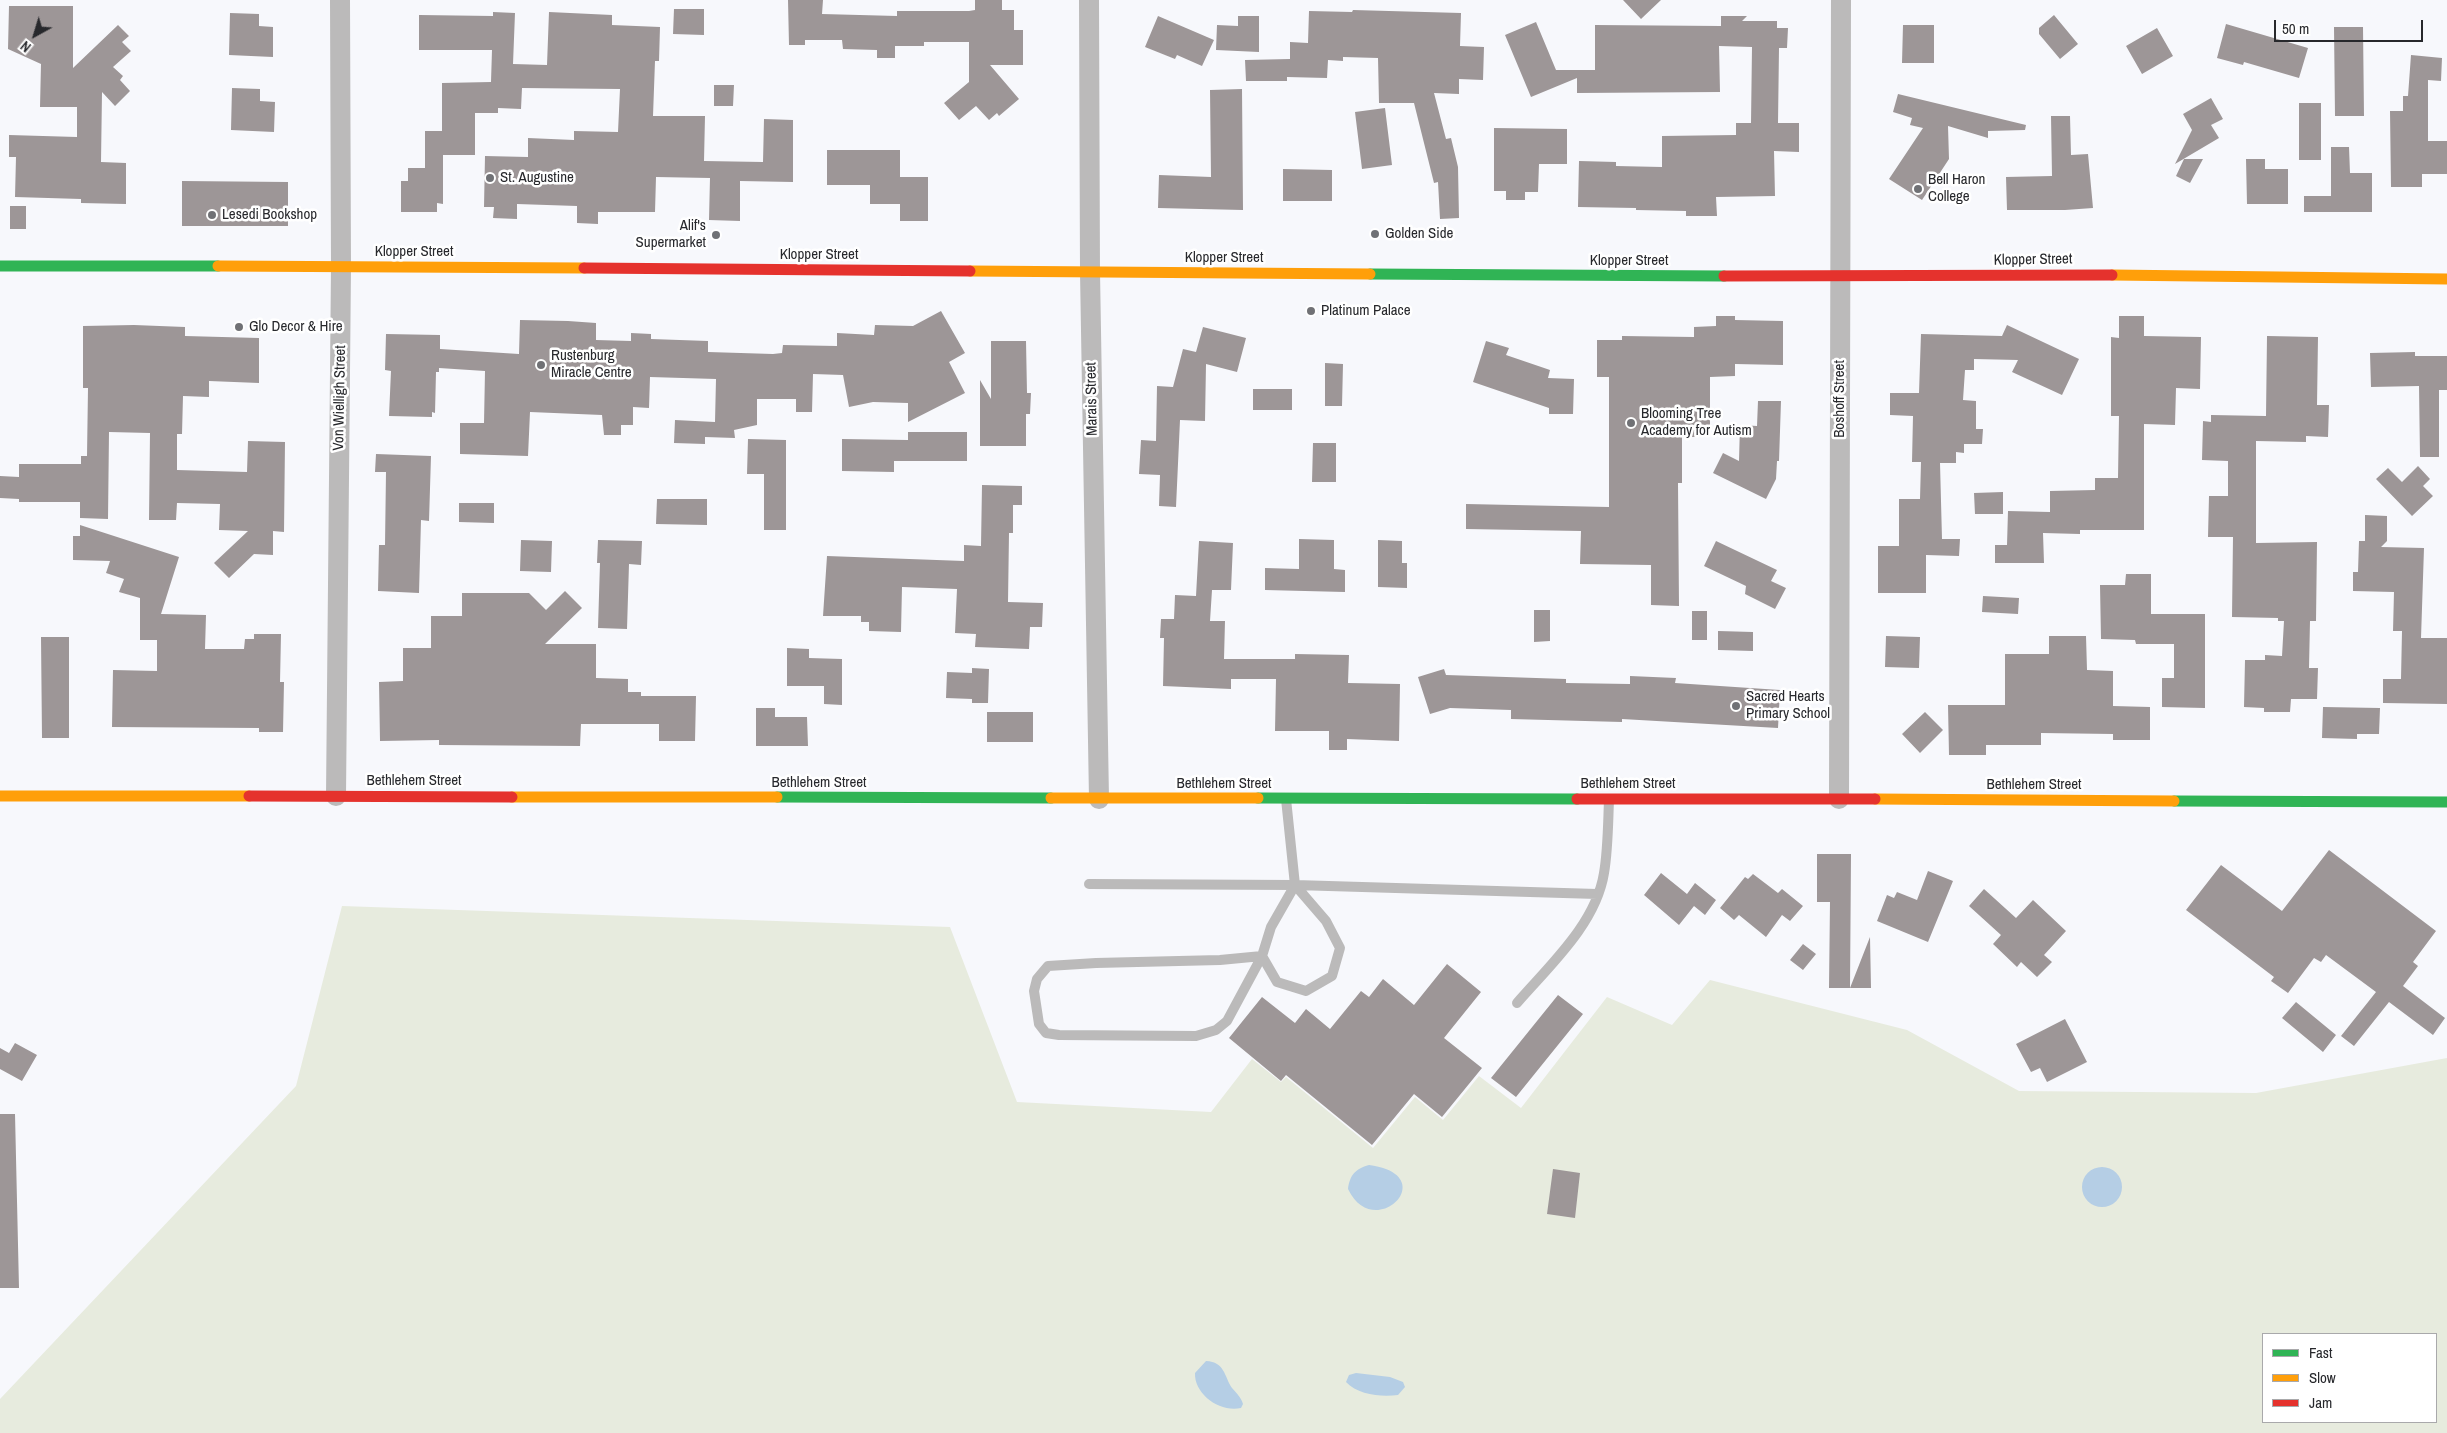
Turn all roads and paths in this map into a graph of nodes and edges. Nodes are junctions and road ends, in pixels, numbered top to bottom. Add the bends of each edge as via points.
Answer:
1 (340, 0) edge
2 (1089, 0) edge
3 (1841, 0) edge
4 (0, 266) edge
5 (341, 266) junction
6 (1090, 272) junction
7 (1841, 277) junction
8 (2447, 279) edge
9 (0, 796) edge
10 (336, 796) junction
11 (1099, 798) junction
12 (1286, 799) junction
13 (1610, 799) junction
14 (1839, 799) junction
15 (2447, 802) edge
16 (1089, 884) dead end
17 (1295, 884) junction
18 (1597, 894) junction
19 (1262, 956) junction
20 (1516, 1003) dead end

1 - 5 street, Von Wielligh Street
2 - 6 street, Marais Street
3 - 7 street, Boshoff Street
4 - 5 main road, Klopper Street
5 - 6 main road, Klopper Street
5 - 10 street, Von Wielligh Street
6 - 7 main road, Klopper Street
6 - 11 street, Marais Street
7 - 8 main road, Klopper Street via 2062,274
7 - 14 street, Boshoff Street
9 - 10 main road, Bethlehem Street
10 - 11 main road, Bethlehem Street
11 - 12 main road, Bethlehem Street
12 - 13 main road, Bethlehem Street
12 - 17 lane
13 - 14 main road, Bethlehem Street
13 - 18 lane via 1604,875
14 - 15 main road, Bethlehem Street
16 - 17 lane
17 - 18 lane
17 - 19 lane via 1271,927
17 - 19 lane via 1326,921 1340,948 1332,976 1306,991 1277,982
18 - 20 lane via 1591,910 1571,940
19 - 19 lane via 1048,966 1035,984 1039,1024 1046,1033 1058,1035 1196,1036 1216,1030 1227,1021

